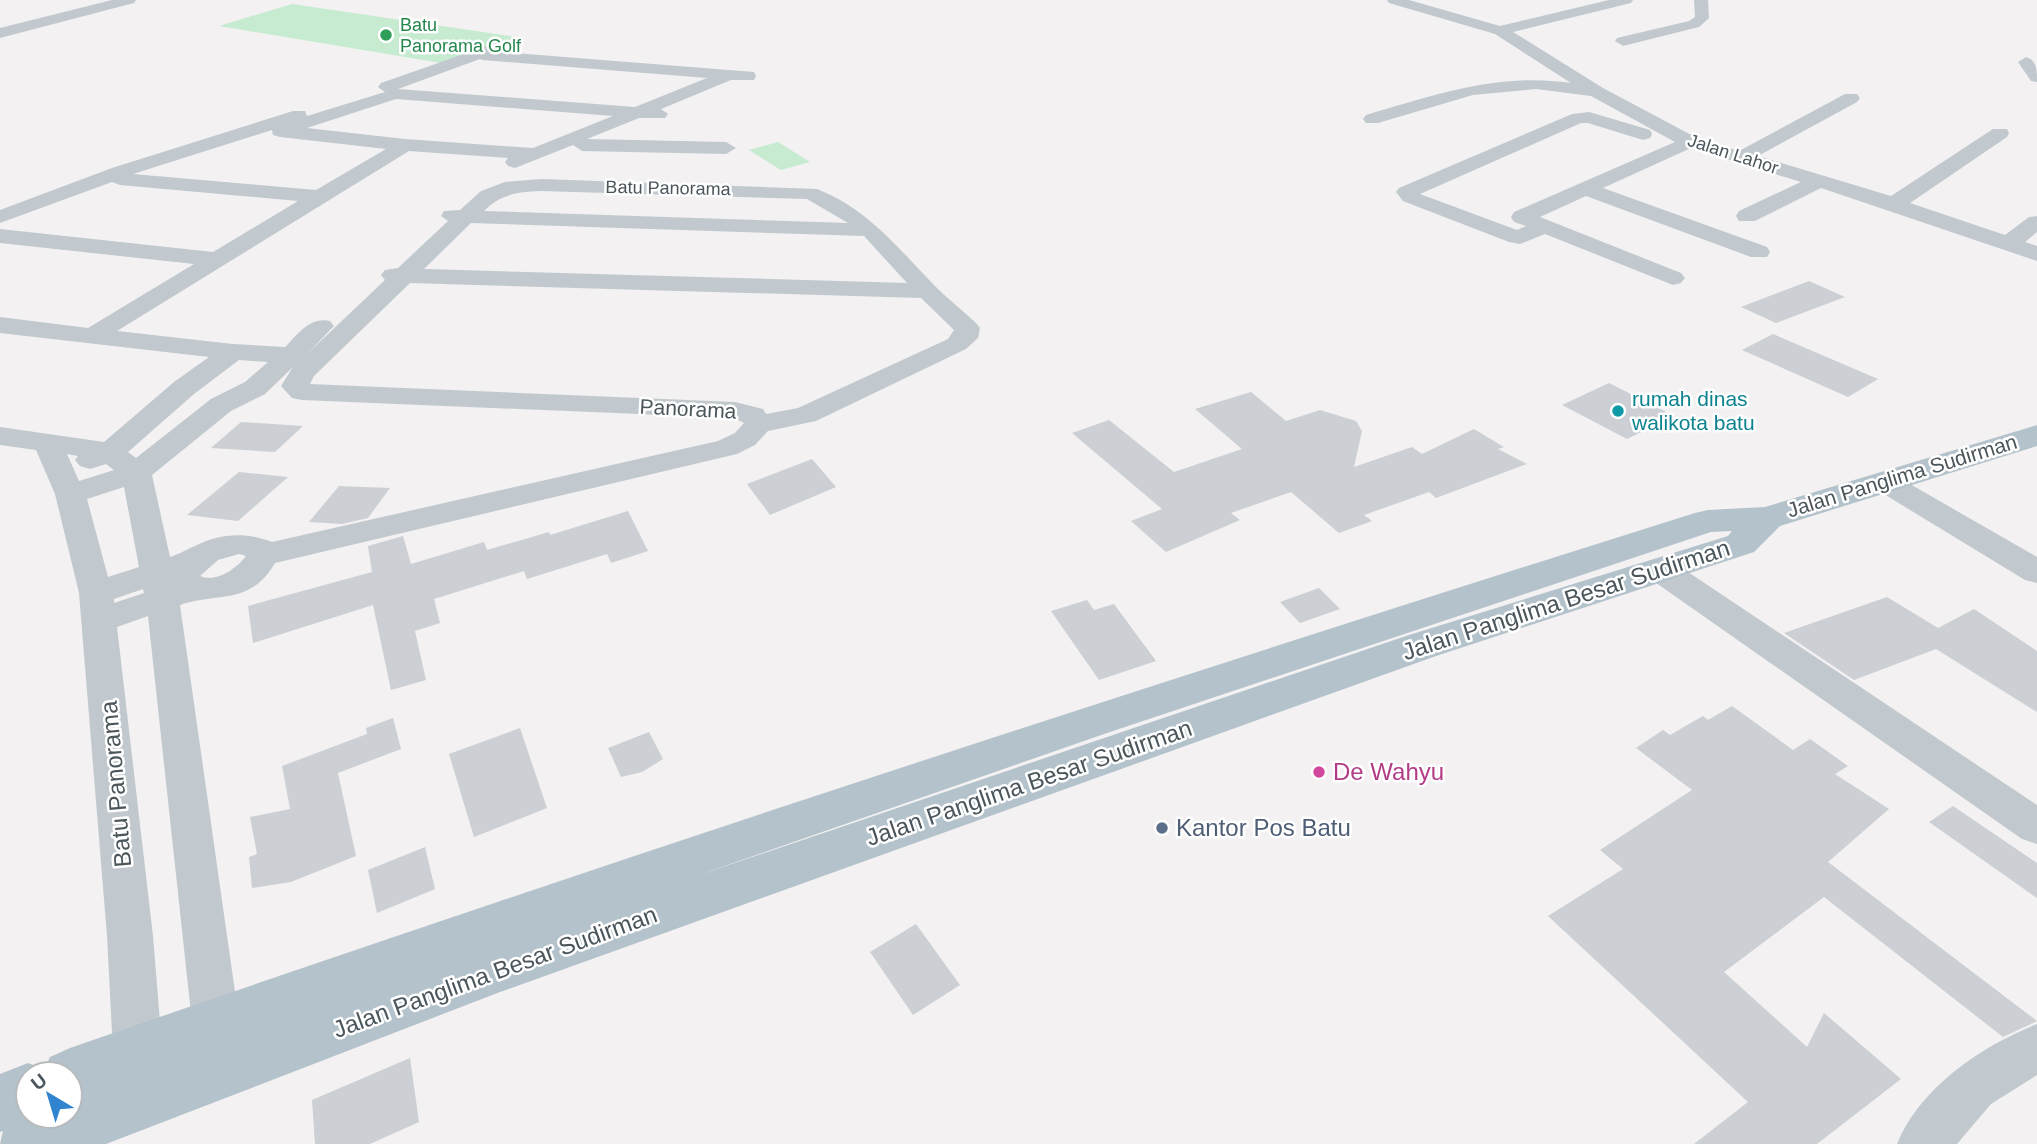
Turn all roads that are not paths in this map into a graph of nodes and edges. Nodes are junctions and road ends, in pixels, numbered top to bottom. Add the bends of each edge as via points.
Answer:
1 (129, 0) edge
2 (1626, 0) edge
3 (1701, 0) edge
4 (1400, 2) edge
5 (1500, 31) junction
6 (0, 33) edge
7 (1623, 41) dead end
8 (504, 45) dead end
9 (483, 55) junction
10 (2026, 62) dead end
11 (732, 74) junction
12 (2037, 77) edge
13 (1597, 92) junction
14 (1851, 98) dead end
15 (637, 112) junction
16 (659, 114) junction
17 (1372, 119) dead end
18 (2000, 133) dead end
19 (1684, 144) junction
20 (405, 145) junction
21 (582, 145) junction
22 (726, 148) dead end
23 (536, 154) junction
24 (1740, 158) junction
25 (497, 179) junction
26 (1818, 182) junction
27 (1583, 188) junction
28 (320, 197) junction
29 (1894, 204) junction
30 (452, 216) junction
31 (1747, 216) dead end
32 (0, 217) edge
33 (1522, 217) junction
34 (2037, 222) edge
35 (0, 225) edge
36 (1544, 226) junction
37 (1493, 229) junction
38 (870, 230) junction
39 (0, 236) edge
40 (2008, 244) junction
41 (1759, 252) dead end
42 (2037, 254) edge
43 (215, 259) junction
44 (391, 274) junction
45 (1673, 278) dead end
46 (927, 291) junction
47 (0, 325) edge
48 (93, 335) junction
49 (200, 348) junction
50 (233, 352) junction
51 (291, 355) junction
52 (184, 388) junction
53 (255, 388) junction
54 (302, 392) junction
55 (759, 424) junction
56 (2037, 435) edge
57 (0, 436) edge
58 (110, 452) junction
59 (59, 470) junction
60 (136, 473) junction
61 (1885, 482) junction
62 (1767, 518) junction
63 (1661, 570) junction
64 (2037, 572) edge
65 (163, 600) junction
66 (98, 607) junction
67 (2037, 827) edge
68 (217, 1024) junction
69 (2037, 1048) edge
70 (136, 1053) junction
71 (84, 1072) edge
72 (221, 1072) junction
73 (142, 1101) junction
74 (28, 1144) edge
75 (1923, 1144) edge

1 - 6 street
2 - 5 street
3 - 7 street via 1702,18 1694,24
4 - 5 street, Jalan Lahor
5 - 13 street, Jalan Lahor
8 - 9 street
9 - 11 street
9 - 32 street via 119,172
10 - 12 street
11 - 15 street
11 - 16 street via 749,77
13 - 17 street via 1507,85
13 - 19 street, Jalan Lahor
14 - 24 street
15 - 16 street
15 - 20 street via 395,94 280,131
15 - 23 street
16 - 21 street
18 - 29 street
19 - 24 street, Jalan Lahor
19 - 27 street
19 - 37 street via 1582,117 1406,192
20 - 23 street
20 - 28 street
21 - 22 street
21 - 25 street
23 - 25 street
24 - 26 street, Jalan Lahor
25 - 30 street
25 - 30 street, Batu Panorama via 484,197
25 - 38 street, Batu Panorama via 803,192 839,205
26 - 29 street, Jalan Lahor
26 - 31 street
27 - 33 street
27 - 41 street
28 - 35 street via 124,178
28 - 43 street
29 - 40 street, Jalan Lahor
30 - 38 street
30 - 44 street
33 - 36 street
33 - 37 street
34 - 40 street
36 - 37 street via 1520,237
36 - 45 street
38 - 46 street, Batu Panorama
39 - 43 street
40 - 42 street, Jalan Lahor
43 - 48 street
44 - 46 street
44 - 51 street
44 - 54 street via 303,372 295,386
46 - 55 street, Batu Panorama via 967,328 965,338 806,415
47 - 48 street
48 - 49 street
49 - 50 street
49 - 52 street via 184,369
50 - 51 street
50 - 52 street
51 - 53 street
52 - 58 street
53 - 54 street, Panorama
53 - 60 street via 221,405
54 - 55 street, Panorama via 735,410 752,415
55 - 65 street, Panorama via 745,439 727,448 263,555 261,564 240,581 209,589 196,574
56 - 61 main road, Jalan Panglima Sudirman
57 - 59 street
58 - 59 street
58 - 60 street
59 - 60 street
59 - 66 street, Batu Panorama
60 - 65 street
61 - 62 main road, Jalan Panglima Sudirman
61 - 64 street
62 - 63 main road, Jalan Panglima Besar Sudirman via 1741,544
62 - 68 main road, Jalan Panglima Besar Sudirman via 1708,521 1245,669 654,869
63 - 67 street
63 - 72 main road, Jalan Panglima Besar Sudirman via 1408,650 495,970
65 - 66 street, Panorama
65 - 68 street
66 - 70 street, Batu Panorama
68 - 70 main road, Jalan Panglima Besar Sudirman
68 - 72 street
69 - 75 street via 1973,1086
70 - 71 main road, Jalan Panglima Besar Sudirman
70 - 73 street, Batu Panorama
72 - 73 main road, Jalan Panglima Besar Sudirman
73 - 74 main road, Jalan Panglima Besar Sudirman

